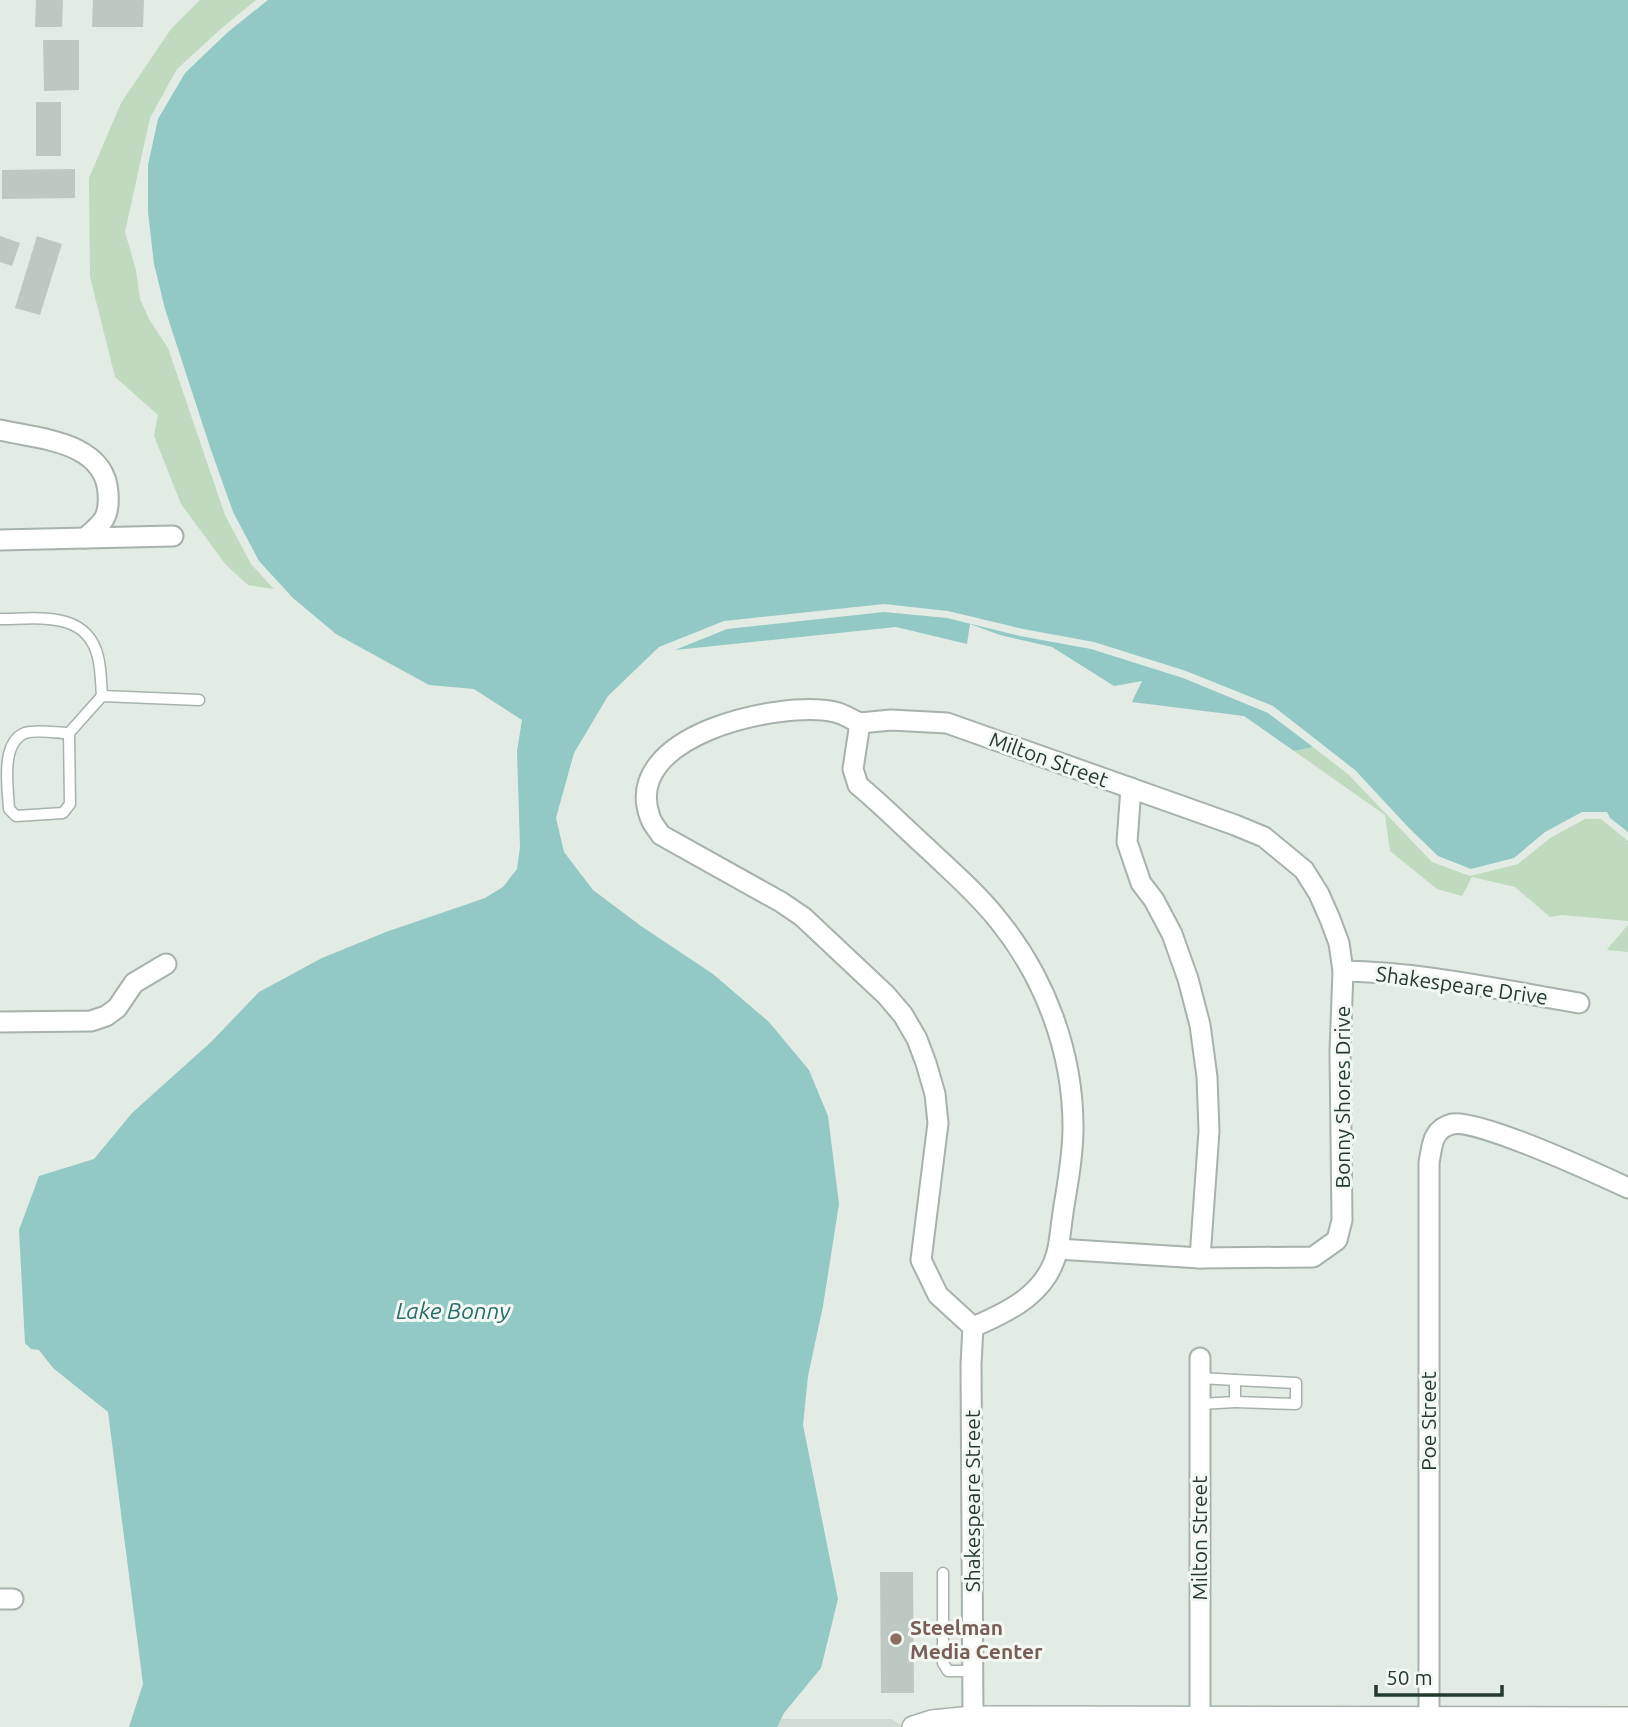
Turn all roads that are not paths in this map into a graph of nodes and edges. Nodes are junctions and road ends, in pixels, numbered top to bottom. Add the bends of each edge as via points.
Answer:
1 (0, 430) edge
2 (173, 536) dead end
3 (85, 538) junction
4 (0, 540) edge
5 (0, 619) edge
6 (102, 696) junction
7 (199, 700) dead end
8 (860, 723) junction
9 (69, 733) junction
10 (1131, 788) junction
11 (166, 964) dead end
12 (1343, 971) junction
13 (1579, 1003) dead end
14 (0, 1022) edge
15 (1628, 1188) edge
16 (1058, 1249) junction
17 (1200, 1258) junction
18 (973, 1327) junction
19 (1200, 1358) dead end
20 (1200, 1378) junction
21 (1235, 1380) junction
22 (1235, 1402) junction
23 (1200, 1404) junction
24 (943, 1573) dead end
25 (973, 1671) junction
26 (973, 1717) junction
27 (1200, 1718) junction
28 (1429, 1718) junction
29 (1628, 1718) edge
30 (1152, 1723) edge
31 (913, 1727) edge

1 - 3 street via 55,440 80,450 97,464 108,485 109,508 102,524
2 - 3 street
3 - 4 street
5 - 6 lane via 60,619 79,626 89,635 98,656
6 - 7 lane
6 - 9 lane
8 - 10 street, Milton Street via 947,723
8 - 16 street via 853,769 858,785 1000,921 1040,984 1061,1040 1073,1125
8 - 18 street via 835,712 769,712 708,729 658,764 646,799 650,819 661,835 803,917 903,1015 926,1063 938,1123 922,1260 938,1295
9 - 9 lane via 26,733 17,738 6,757 9,809 16,816 63,813 70,804
10 - 12 street, Bonny Shores Drive via 1264,837 1304,870 1339,943
10 - 17 street, Milton Street via 1127,842 1141,883 1172,934 1200,1025 1208,1077
11 - 14 street via 134,982 106,1016 91,1021
12 - 13 street, Shakespeare Drive via 1416,976
12 - 17 street, Bonny Shores Drive via 1342,1220 1337,1240 1313,1257
15 - 28 street, Poe Street via 1523,1143 1466,1125 1443,1128 1433,1139 1429,1163
16 - 17 street, Bonny Shores Drive
16 - 18 street via 1048,1276 1035,1291 1016,1307
18 - 25 street, Shakespeare Street
19 - 20 street, Milton Street
20 - 21 lane
20 - 23 street, Milton Street
21 - 22 lane
21 - 22 lane via 1296,1383 1296,1404
22 - 23 lane
23 - 27 street, Milton Street
24 - 25 lane via 943,1662 948,1671
25 - 26 street, Shakespeare Street
26 - 30 street
26 - 31 street
27 - 28 street
27 - 30 street
28 - 29 street

